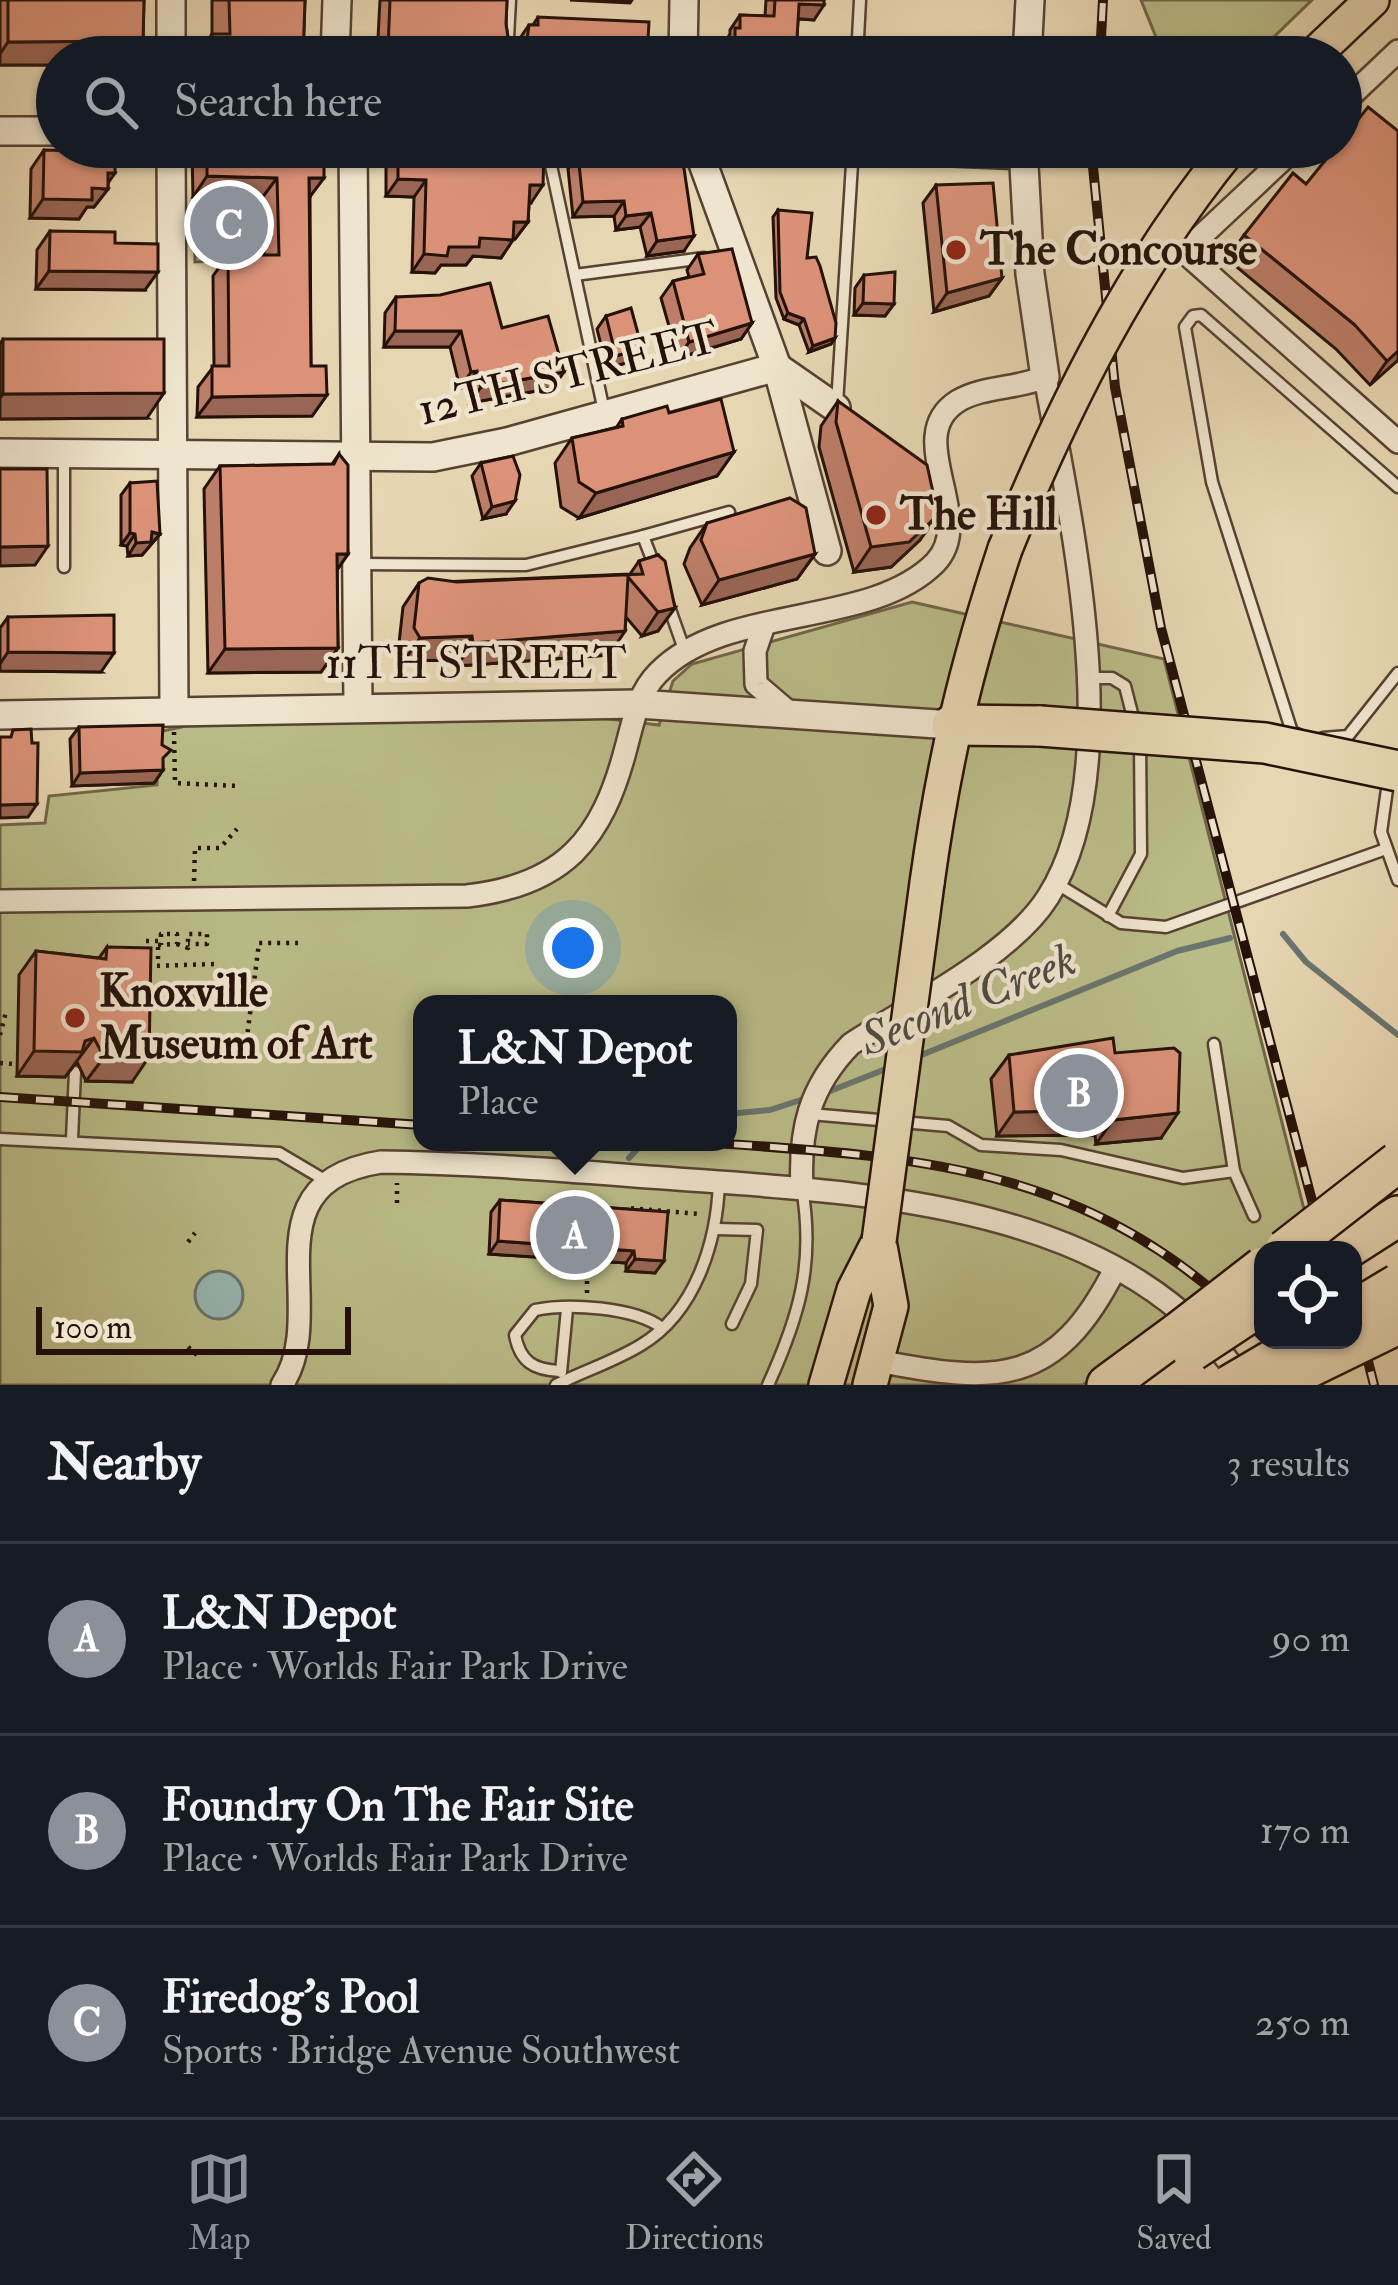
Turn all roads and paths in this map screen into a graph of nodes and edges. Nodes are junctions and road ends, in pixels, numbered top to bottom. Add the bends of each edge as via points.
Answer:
1 (171, 0) edge
2 (338, 0) edge
3 (510, 0) edge
4 (685, 0) edge
5 (860, 0) edge
6 (1030, 0) edge
7 (1372, 0) edge
8 (171, 36) edge
9 (336, 36) edge
10 (508, 36) edge
11 (684, 36) edge
12 (858, 36) edge
13 (1029, 36) edge
14 (1334, 36) edge
15 (1398, 51) edge
16 (1362, 85) edge
17 (0, 131) edge
18 (36, 131) edge
19 (171, 168) edge
20 (353, 168) edge
21 (552, 168) edge
22 (705, 168) edge
23 (852, 168) edge
24 (1024, 168) edge
25 (1216, 168) edge
26 (1274, 168) edge
27 (737, 254) junction
28 (574, 275) junction
29 (777, 367) junction
30 (1045, 377) junction
31 (604, 411) junction
32 (844, 413) joint
33 (1398, 442) edge
34 (0, 453) edge
35 (64, 453) junction
36 (171, 454) junction
37 (355, 455) junction
38 (1398, 487) edge
39 (729, 512) edge
40 (644, 536) junction
41 (827, 551) dead end
42 (356, 564) junction
43 (64, 567) dead end
44 (657, 572) edge
45 (664, 591) edge
46 (764, 625) junction
47 (686, 655) junction
48 (1398, 673) edge
49 (1085, 678) junction
50 (638, 704) junction
51 (358, 706) junction
52 (793, 715) junction
53 (0, 716) edge
54 (174, 720) junction
55 (952, 725) junction
56 (1265, 742) junction
57 (1398, 754) edge
58 (1398, 771) edge
59 (238, 786) dead end
60 (237, 829) dead end
61 (1386, 849) junction
62 (194, 880) dead end
63 (1398, 880) edge
64 (1054, 882) junction
65 (0, 901) edge
66 (1108, 916) junction
67 (188, 941) dead end
68 (298, 943) dead end
69 (159, 945) junction
70 (148, 964) junction
71 (158, 964) junction
72 (217, 964) dead end
73 (148, 984) edge
74 (4, 1013) edge
75 (149, 1024) edge
76 (0, 1035) edge
77 (1214, 1044) dead end
78 (0, 1063) edge
79 (14, 1064) dead end
80 (75, 1072) edge
81 (808, 1110) junction
82 (0, 1139) edge
83 (72, 1139) junction
84 (1398, 1162) edge
85 (1234, 1171) junction
86 (398, 1178) dead end
87 (328, 1182) junction
88 (719, 1182) junction
89 (802, 1188) junction
90 (397, 1203) dead end
91 (700, 1214) dead end
92 (1253, 1216) dead end
93 (1398, 1216) edge
94 (627, 1222) edge
95 (716, 1228) junction
96 (195, 1233) dead end
97 (879, 1241) junction
98 (1297, 1241) edge
99 (1359, 1241) edge
100 (188, 1242) dead end
101 (587, 1261) edge
102 (1115, 1269) junction
103 (1254, 1276) edge
104 (1398, 1284) edge
105 (1362, 1306) edge
106 (1254, 1308) edge
107 (567, 1309) junction
108 (586, 1311) junction
109 (732, 1324) dead end
110 (1398, 1324) edge
111 (662, 1328) junction
112 (1186, 1341) junction
113 (188, 1347) dead end
114 (840, 1347) junction
115 (1290, 1349) edge
116 (200, 1358) dead end
117 (874, 1373) edge
118 (560, 1379) edge
119 (282, 1385) edge
120 (768, 1385) edge
121 (826, 1385) edge
122 (1107, 1385) edge
123 (1131, 1385) edge
124 (1231, 1385) edge
125 (1246, 1385) edge
126 (1273, 1385) edge

1 - 8 street
2 - 9 street
3 - 10 lane
4 - 11 street
5 - 12 lane
6 - 13 street
7 - 14 main road
15 - 16 street
17 - 18 street
19 - 36 street
20 - 37 street
21 - 28 lane
22 - 27 street
23 - 32 lane
24 - 30 street
25 - 55 main road, bridge via 1090,359 1005,549
26 - 33 street via 1196,241 1191,259
27 - 28 lane
27 - 29 street
28 - 31 lane
29 - 31 street, 12TH STREET
29 - 32 street, 12TH STREET
29 - 41 street
30 - 46 street via 959,400 938,424 949,532 926,571 911,584
30 - 49 street via 1083,609
31 - 37 street, 12TH STREET via 433,457
34 - 35 street, 12TH STREET
35 - 36 street, 12TH STREET
35 - 43 lane
36 - 37 street, 12TH STREET
36 - 54 street
37 - 42 street
38 - 48 lane via 1201,315 1192,316 1185,327 1212,482 1292,732 1348,736
39 - 40 lane
40 - 42 lane via 526,565
40 - 44 lane
42 - 51 street
45 - 47 lane
46 - 47 street
46 - 52 street via 755,684
47 - 50 street via 659,671
49 - 64 street via 1088,764
49 - 66 lane via 1125,686 1141,748 1141,854
50 - 51 street, 11TH STREET
50 - 52 street, 11TH STREET
50 - 65 street via 609,807 590,838 541,878 503,892
51 - 54 street, 11TH STREET
52 - 55 street, 11TH STREET
53 - 54 street, 11TH STREET
54 - 59 path via 175,783
55 - 56 highway, bridge
55 - 97 main road, bridge
56 - 57 highway, bridge
56 - 58 highway, bridge
57 - 61 lane via 1383,801
60 - 62 path via 220,848 195,848
61 - 63 lane
61 - 66 lane via 1166,927
64 - 66 lane
64 - 81 street via 1008,940 851,1044 829,1066
67 - 69 path
68 - 75 path via 259,943 246,1045 149,1044
69 - 70 path via 146,941
69 - 71 path
70 - 71 path
70 - 73 path
71 - 72 path
74 - 76 path
77 - 85 lane
78 - 79 path
80 - 83 lane
81 - 85 lane via 949,1126 981,1145 1061,1150 1183,1178
81 - 89 street via 800,1132
82 - 83 lane
83 - 87 lane via 279,1153
84 - 98 highway, bridge
85 - 92 lane
86 - 90 path
87 - 88 street via 353,1166 381,1162
87 - 119 street via 298,1229 297,1337
88 - 89 street
88 - 95 lane
89 - 102 street via 942,1208
89 - 120 lane via 805,1294
91 - 94 path via 628,1208
93 - 99 highway
95 - 109 lane via 757,1230 751,1283
95 - 111 lane via 704,1267
96 - 100 path
97 - 114 main road via 854,1290
97 - 117 main road via 891,1306
101 - 108 path
102 - 117 street via 1083,1327 1026,1371 959,1382
102 - 125 street via 1181,1314
103 - 112 highway, bridge
104 - 105 highway, bridge
106 - 112 highway, bridge
107 - 108 lane
107 - 118 lane
107 - 118 lane via 535,1310 515,1335 526,1361
108 - 111 lane via 647,1318
110 - 126 highway, bridge
111 - 118 lane via 642,1345
112 - 122 highway
112 - 123 highway
113 - 116 path
114 - 117 main road
114 - 121 main road
115 - 124 highway, bridge

